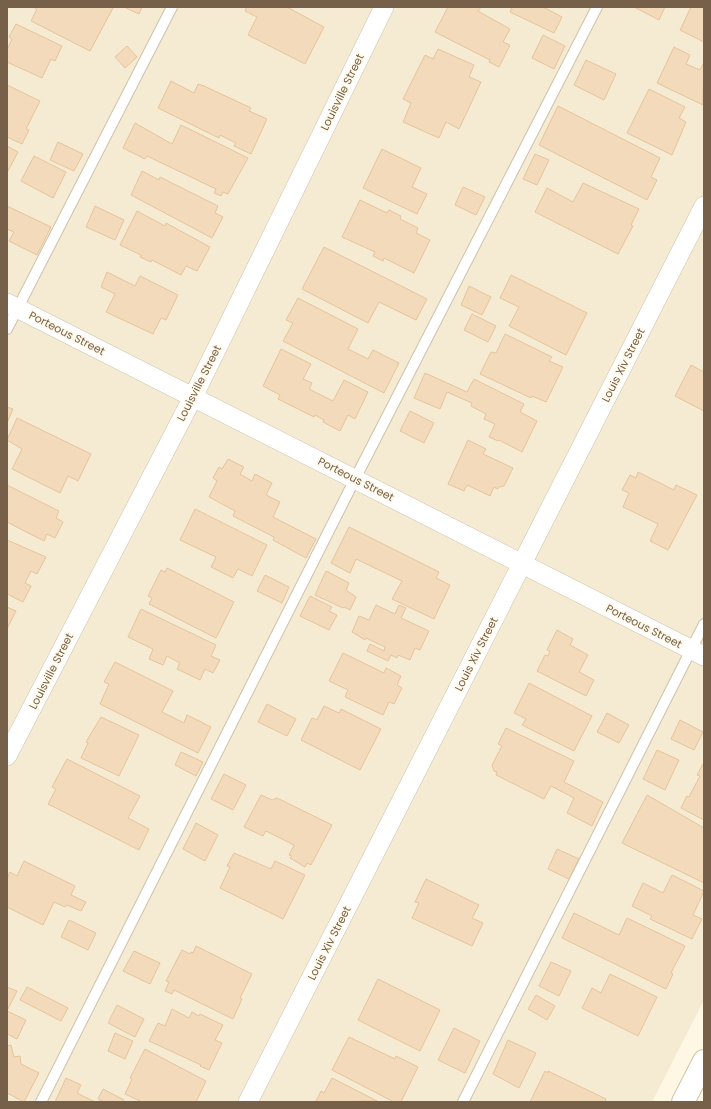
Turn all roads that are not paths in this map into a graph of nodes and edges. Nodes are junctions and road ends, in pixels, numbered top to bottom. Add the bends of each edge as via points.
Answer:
1 (172, 7) edge
2 (384, 7) edge
3 (597, 7) edge
4 (704, 206) edge
5 (12, 305) edge
6 (7, 329) edge
7 (193, 397) junction
8 (355, 479) junction
9 (522, 564) junction
10 (704, 624) edge
11 (698, 653) edge
12 (7, 756) edge
13 (704, 1061) edge
14 (41, 1102) edge
15 (248, 1102) edge
16 (463, 1102) edge
17 (683, 1102) edge

1 - 5 lane
2 - 7 street, Louisville Street
3 - 8 lane
4 - 9 street, Louis Xiv Street
5 - 6 lane
5 - 7 street, Porteous Street
7 - 8 street, Porteous Street
7 - 12 street, Louisville Street
8 - 9 street, Porteous Street
8 - 14 lane
9 - 11 street, Porteous Street
9 - 15 street, Louis Xiv Street
10 - 11 lane
11 - 16 lane
13 - 17 main road

